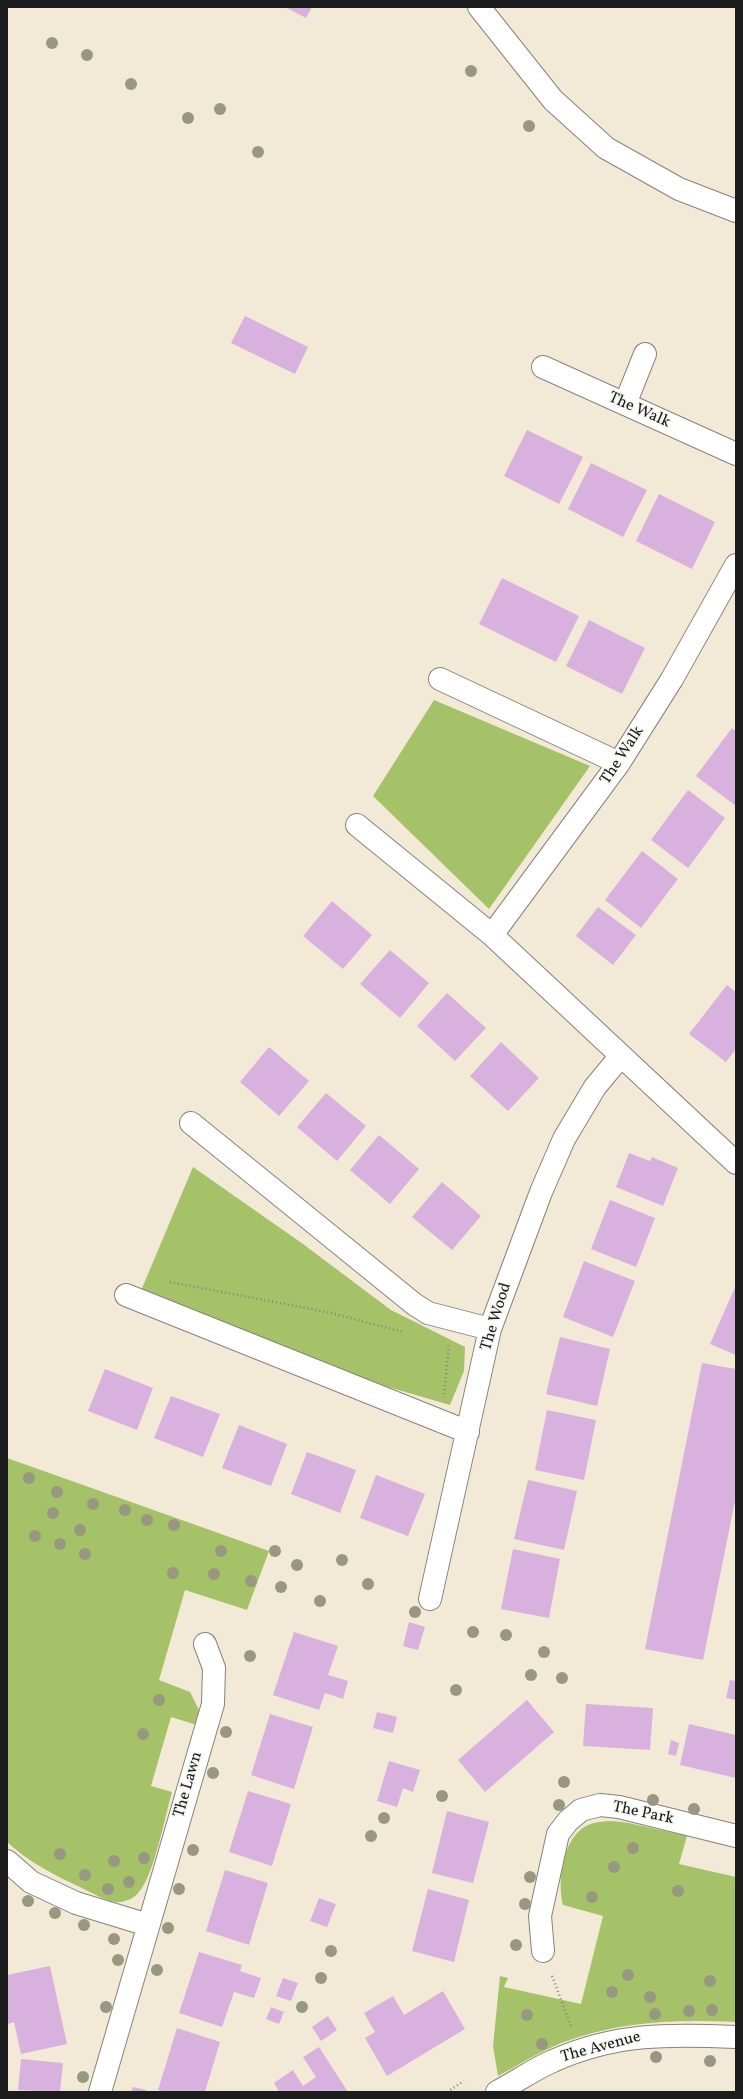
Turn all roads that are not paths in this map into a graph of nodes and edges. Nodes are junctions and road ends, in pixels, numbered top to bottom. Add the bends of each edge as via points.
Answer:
1 (480, 7) edge
2 (736, 211) edge
3 (645, 354) dead end
4 (543, 366) dead end
5 (625, 404) junction
6 (736, 454) edge
7 (736, 564) edge
8 (440, 679) dead end
9 (619, 763) junction
10 (357, 825) dead end
11 (492, 935) junction
12 (620, 1057) junction
13 (191, 1123) dead end
14 (736, 1163) edge
15 (126, 1295) dead end
16 (490, 1329) junction
17 (468, 1432) junction
18 (430, 1599) dead end
19 (205, 1644) dead end
20 (736, 1836) edge
21 (7, 1861) edge
22 (148, 1925) junction
23 (543, 1951) road end
24 (736, 2037) edge
25 (100, 2092) edge
26 (497, 2092) edge

1 - 2 street via 553,100 606,148 679,189
3 - 5 street
4 - 5 street, The Walk
5 - 6 street, The Walk
7 - 9 street, The Walk via 672,679
8 - 9 street
9 - 11 street, The Walk
10 - 11 street
11 - 12 street
12 - 14 street
12 - 16 street, The Wood via 595,1087 564,1139 541,1192
13 - 16 street via 414,1304 428,1313
15 - 17 street
16 - 17 street, The Wood
17 - 18 street, The Wood
19 - 22 street, The Lawn via 214,1668 213,1704
20 - 23 street, The Park via 619,1807 600,1805 581,1810 558,1834 540,1916
21 - 22 street via 31,1882 76,1903
22 - 25 street, The Lawn
24 - 26 street, The Avenue via 679,2034 620,2040 553,2061

